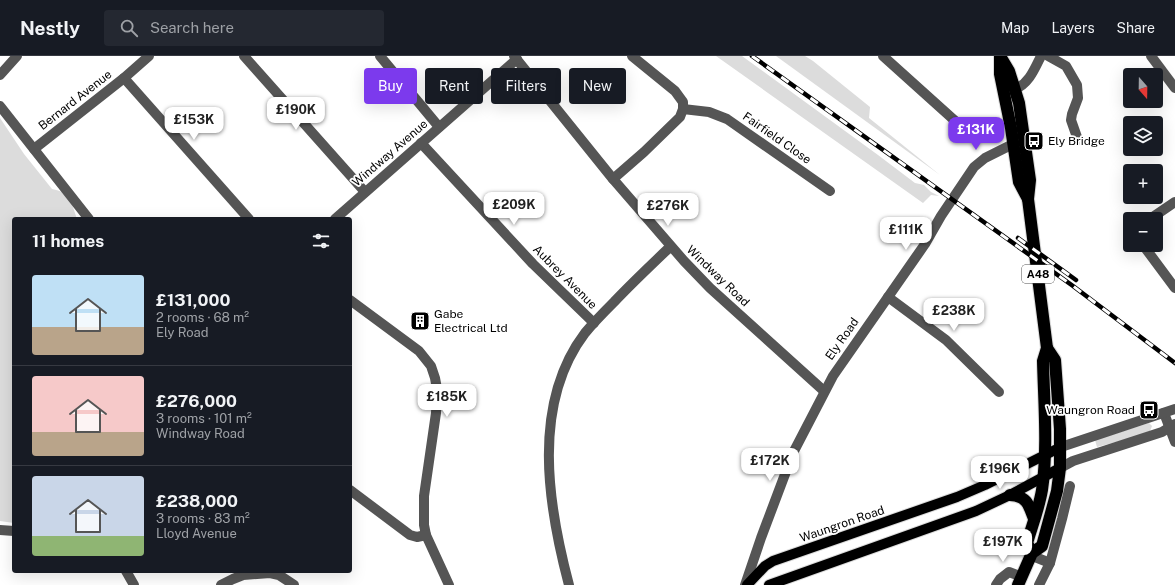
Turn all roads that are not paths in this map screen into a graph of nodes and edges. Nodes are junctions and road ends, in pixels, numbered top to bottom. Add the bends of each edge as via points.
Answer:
1 (17, 56) edge
2 (149, 56) edge
3 (244, 56) edge
4 (380, 56) edge
5 (632, 56) edge
6 (883, 56) edge
7 (1000, 56) edge
8 (1041, 56) edge
9 (1048, 56) edge
10 (1152, 56) edge
11 (515, 58) edge
12 (0, 75) edge
13 (124, 78) junction
14 (1175, 88) edge
15 (1015, 89) junction
16 (0, 106) edge
17 (683, 109) junction
18 (439, 127) junction
19 (973, 137) dead end
20 (1078, 140) dead end
21 (421, 142) junction
22 (1013, 144) junction
23 (34, 149) junction
24 (614, 179) junction
25 (830, 191) dead end
26 (365, 192) junction
27 (1028, 199) junction
28 (1175, 202) edge
29 (1160, 212) edge
30 (87, 217) edge
31 (247, 217) edge
32 (337, 217) edge
33 (670, 247) junction
34 (1148, 252) edge
35 (1175, 288) edge
36 (888, 297) junction
37 (352, 301) edge
38 (594, 323) junction
39 (1047, 348) junction
40 (824, 392) junction
41 (999, 392) dead end
42 (1175, 409) edge
43 (1164, 413) junction
44 (1172, 426) edge
45 (1175, 442) edge
46 (1061, 447) junction
47 (1045, 455) junction
48 (1060, 468) junction
49 (1043, 477) junction
50 (1070, 486) dead end
51 (352, 492) edge
52 (1010, 495) junction
53 (1034, 519) junction
54 (0, 530) edge
55 (12, 532) edge
56 (426, 536) junction
57 (1031, 554) junction
58 (1050, 562) junction
59 (127, 573) edge
60 (1020, 581) edge
61 (134, 585) edge
62 (221, 585) edge
63 (294, 585) edge
64 (449, 585) edge
65 (569, 585) edge
66 (746, 585) edge
67 (769, 585) edge
68 (996, 585) edge
69 (1039, 585) edge

1 - 12 street
2 - 13 street, Bernard Avenue
3 - 26 street
4 - 18 street
5 - 17 street via 675,91 683,102
6 - 19 street
7 - 15 highway, A48 via 1010,71
7 - 22 highway, A48 via 1000,74
8 - 15 street via 1023,86
9 - 20 street via 1066,66 1077,86 1078,98 1071,120
10 - 14 street
11 - 18 street, Windway Avenue
11 - 24 street, Windway Road
13 - 23 street, Bernard Avenue
13 - 31 street
15 - 27 highway, A48 via 1030,180
16 - 23 street
17 - 24 street via 680,117
17 - 25 street, Fairfield Close via 709,112 727,119
18 - 21 street, Windway Avenue
21 - 26 street, Windway Avenue
21 - 38 street, Aubrey Avenue via 533,264
22 - 27 highway, A48 via 1019,182
22 - 36 street, Ely Road via 985,158 974,167
23 - 30 street
24 - 33 street, Windway Road
26 - 32 street, Windway Avenue
27 - 39 highway, A48
28 - 29 street
33 - 38 street
33 - 40 street, Windway Road via 710,288
34 - 35 street
36 - 40 street, Ely Road
36 - 41 street via 946,340
37 - 56 street via 419,351 431,366 435,378 436,413 424,502
38 - 65 street via 572,353 564,371 554,404 551,428 551,493 557,535
39 - 46 highway, A48 via 1055,360
39 - 47 highway, A48 via 1043,361
40 - 66 street, Ely Road via 785,474
42 - 43 street, Waungron Road
43 - 44 street
43 - 46 street, Waungron Road
44 - 45 street
44 - 48 street
46 - 47 main road, Waungron Road
46 - 48 highway, A48
47 - 49 highway, A48
47 - 66 main road, Waungron Road via 958,497 773,561
48 - 49 main road
48 - 57 highway, A48 via 1057,491 1042,546
49 - 52 main road
49 - 53 highway, A48
50 - 58 street
51 - 56 street via 410,535
52 - 53 highway via 1025,500
52 - 67 main road via 947,522
53 - 57 highway, A48 via 1027,543
54 - 55 street
56 - 64 street
57 - 58 street
57 - 60 highway, A48
58 - 69 street
59 - 61 street
60 - 68 street via 1009,572
62 - 63 street via 243,575 270,574 279,575

